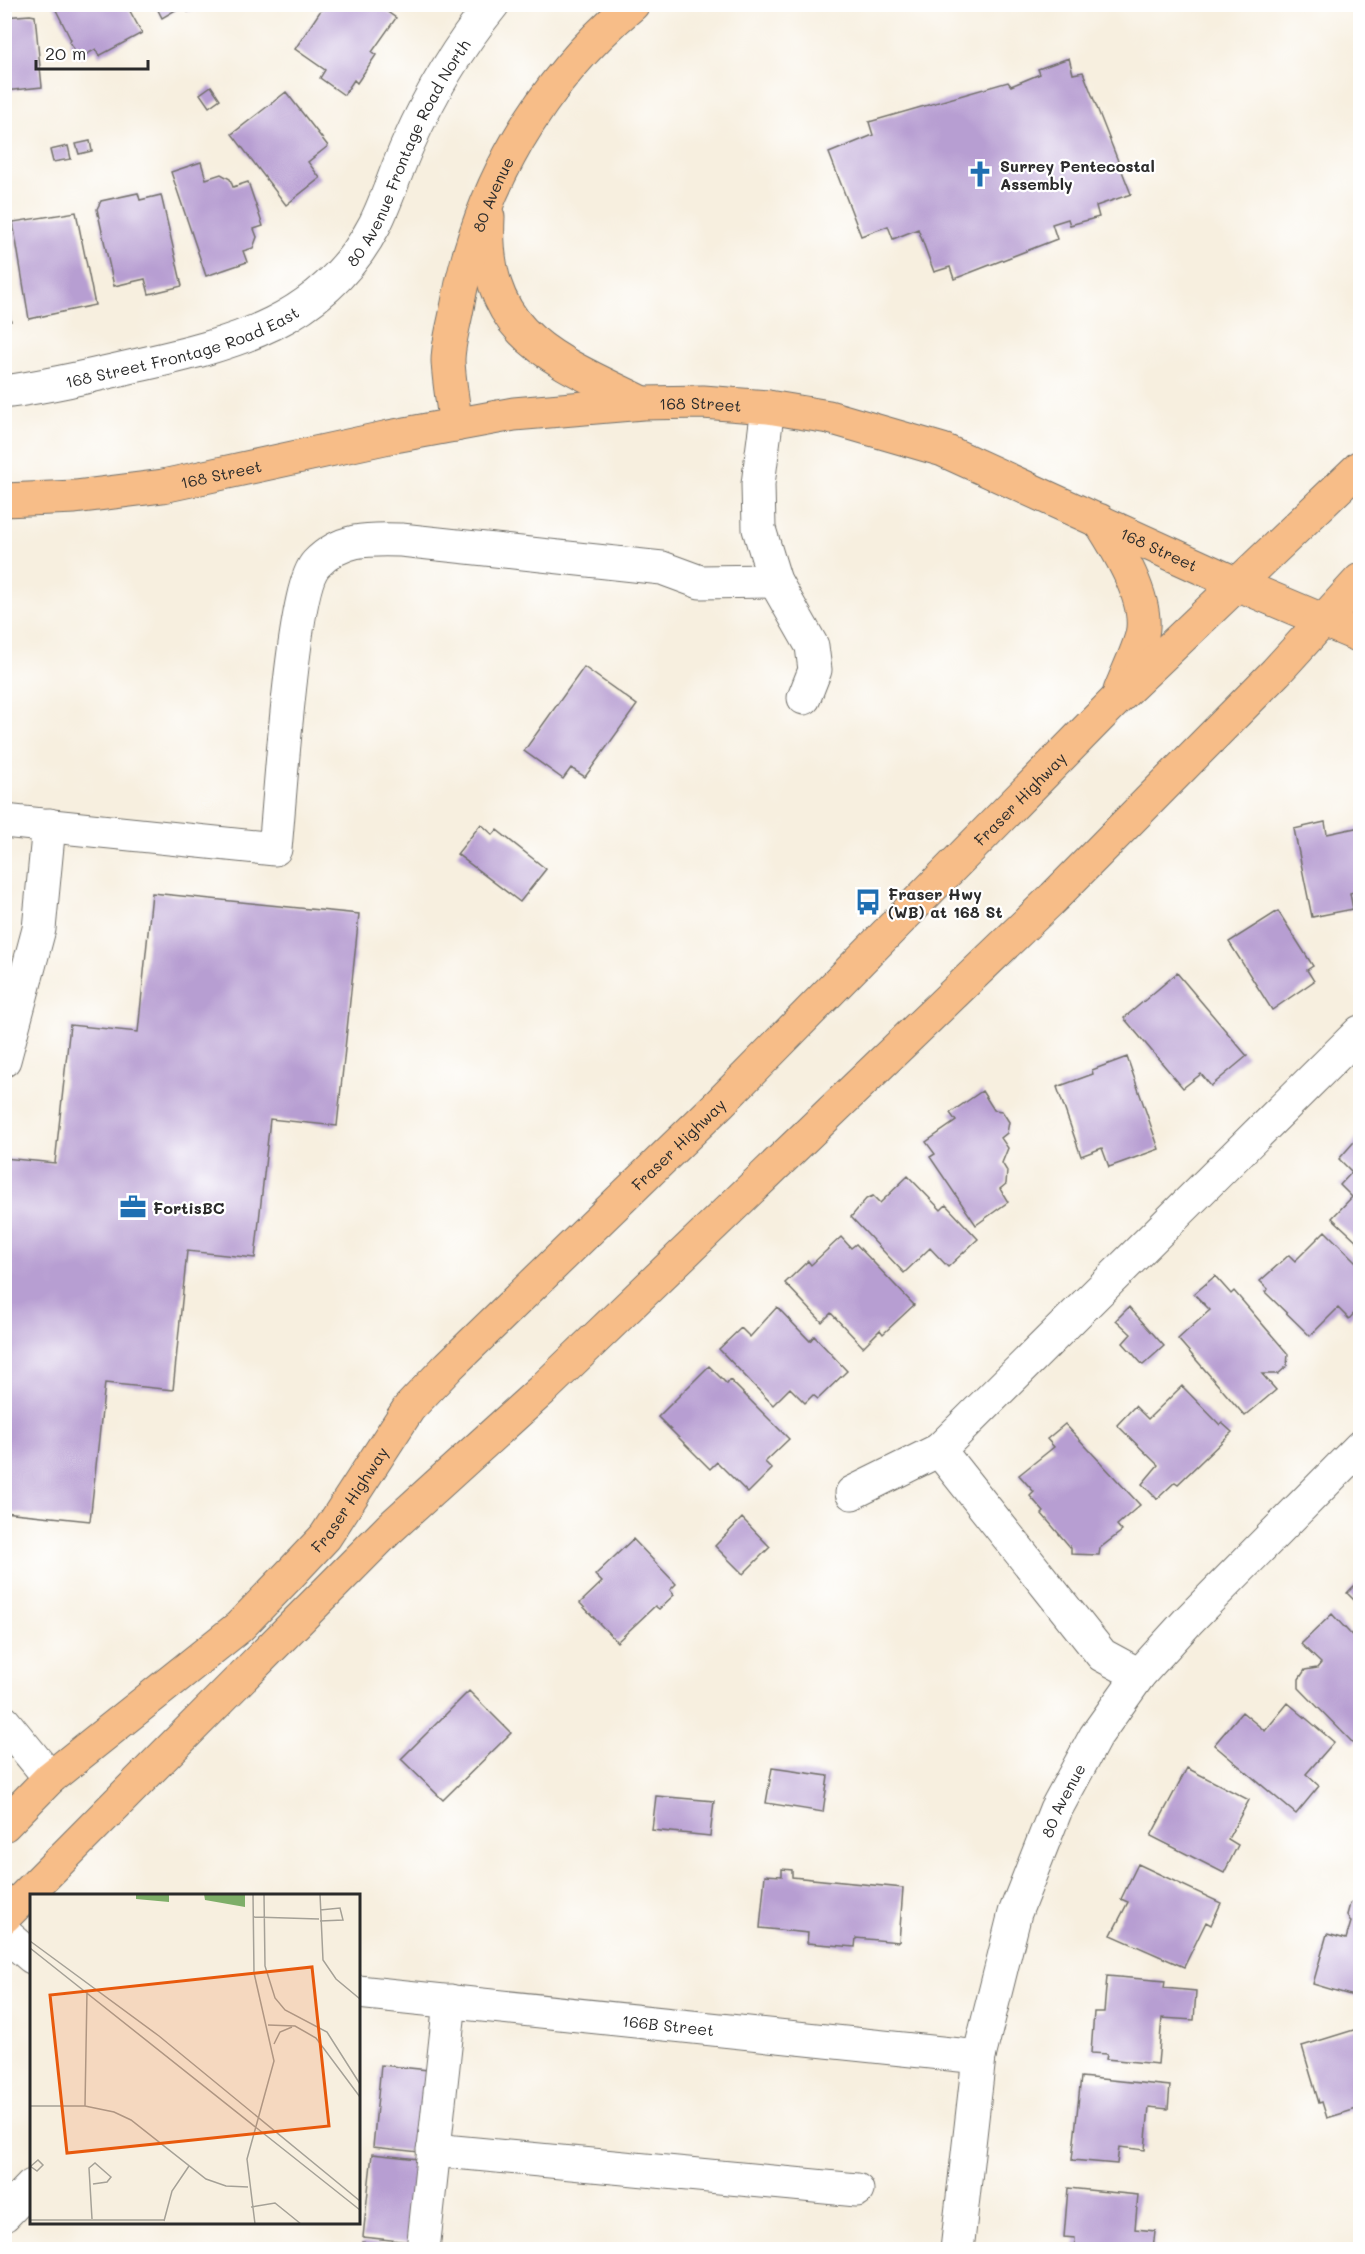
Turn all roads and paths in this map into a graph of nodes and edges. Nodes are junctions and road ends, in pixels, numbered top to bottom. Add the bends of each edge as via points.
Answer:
1 (493, 4) edge
2 (633, 4) edge
3 (489, 194) junction
4 (343, 270) joint
5 (4, 392) edge
6 (643, 403) junction
7 (768, 407) junction
8 (456, 425) junction
9 (1360, 467) edge
10 (4, 500) edge
11 (1099, 520) junction
12 (1360, 580) edge
13 (775, 581) junction
14 (1238, 584) junction
15 (1323, 621) junction
16 (1360, 636) edge
17 (804, 698) dead end
18 (1118, 698) junction
19 (4, 821) edge
20 (49, 825) junction
21 (1360, 1032) edge
22 (4, 1060) edge
23 (1360, 1447) edge
24 (939, 1450) junction
25 (852, 1493) dead end
26 (1139, 1675) junction
27 (4, 1722) edge
28 (50, 1778) junction
29 (4, 1825) edge
30 (4, 1917) edge
31 (4, 1933) edge
32 (30, 1955) edge
33 (360, 1992) edge
34 (450, 2001) junction
35 (979, 2057) junction
36 (434, 2150) junction
37 (30, 2188) edge
38 (857, 2190) dead end
39 (4, 2215) edge
40 (423, 2250) edge
41 (957, 2250) edge

1 - 4 street, 80 Avenue Frontage Road North via 433,91 374,226
2 - 3 main road, 80 Avenue via 558,79 520,133
3 - 6 main road via 487,246 502,303 520,332 558,362
3 - 8 main road, 80 Avenue via 464,265 448,359
4 - 5 street, 168 Street Frontage Road East via 298,310 232,342 55,384
6 - 7 main road, 168 Street
6 - 8 main road, 168 Street via 514,414
7 - 11 main road, 168 Street via 829,417 943,450
7 - 13 street via 758,514 762,545
8 - 10 main road, 168 Street via 163,486 75,497
9 - 14 main road, Fraser Highway
11 - 14 main road, 168 Street
11 - 18 main road via 1124,561 1140,605 1143,633
12 - 15 main road
13 - 17 street via 813,646 815,670
13 - 20 street via 700,582 662,568 401,540 360,539 344,543 314,565 304,584 275,849
14 - 15 main road, 168 Street
14 - 18 main road, Fraser Highway
15 - 16 main road, 168 Street
15 - 30 main road via 1054,897 551,1382 389,1529
18 - 28 main road, Fraser Highway via 720,1103 449,1365 409,1408 325,1537 239,1627
19 - 20 street
20 - 22 street via 39,929
21 - 24 street
23 - 26 street, 80 Avenue
24 - 25 street
24 - 26 street via 1102,1655
26 - 35 street, 80 Avenue via 1095,1737 1056,1809 1014,1913
27 - 28 street
28 - 29 main road, Fraser Highway
31 - 32 street
33 - 34 street, 166B Street
34 - 35 street, 166B Street
34 - 36 street
35 - 41 street, 80 Avenue
36 - 38 street
36 - 40 street
37 - 39 street

